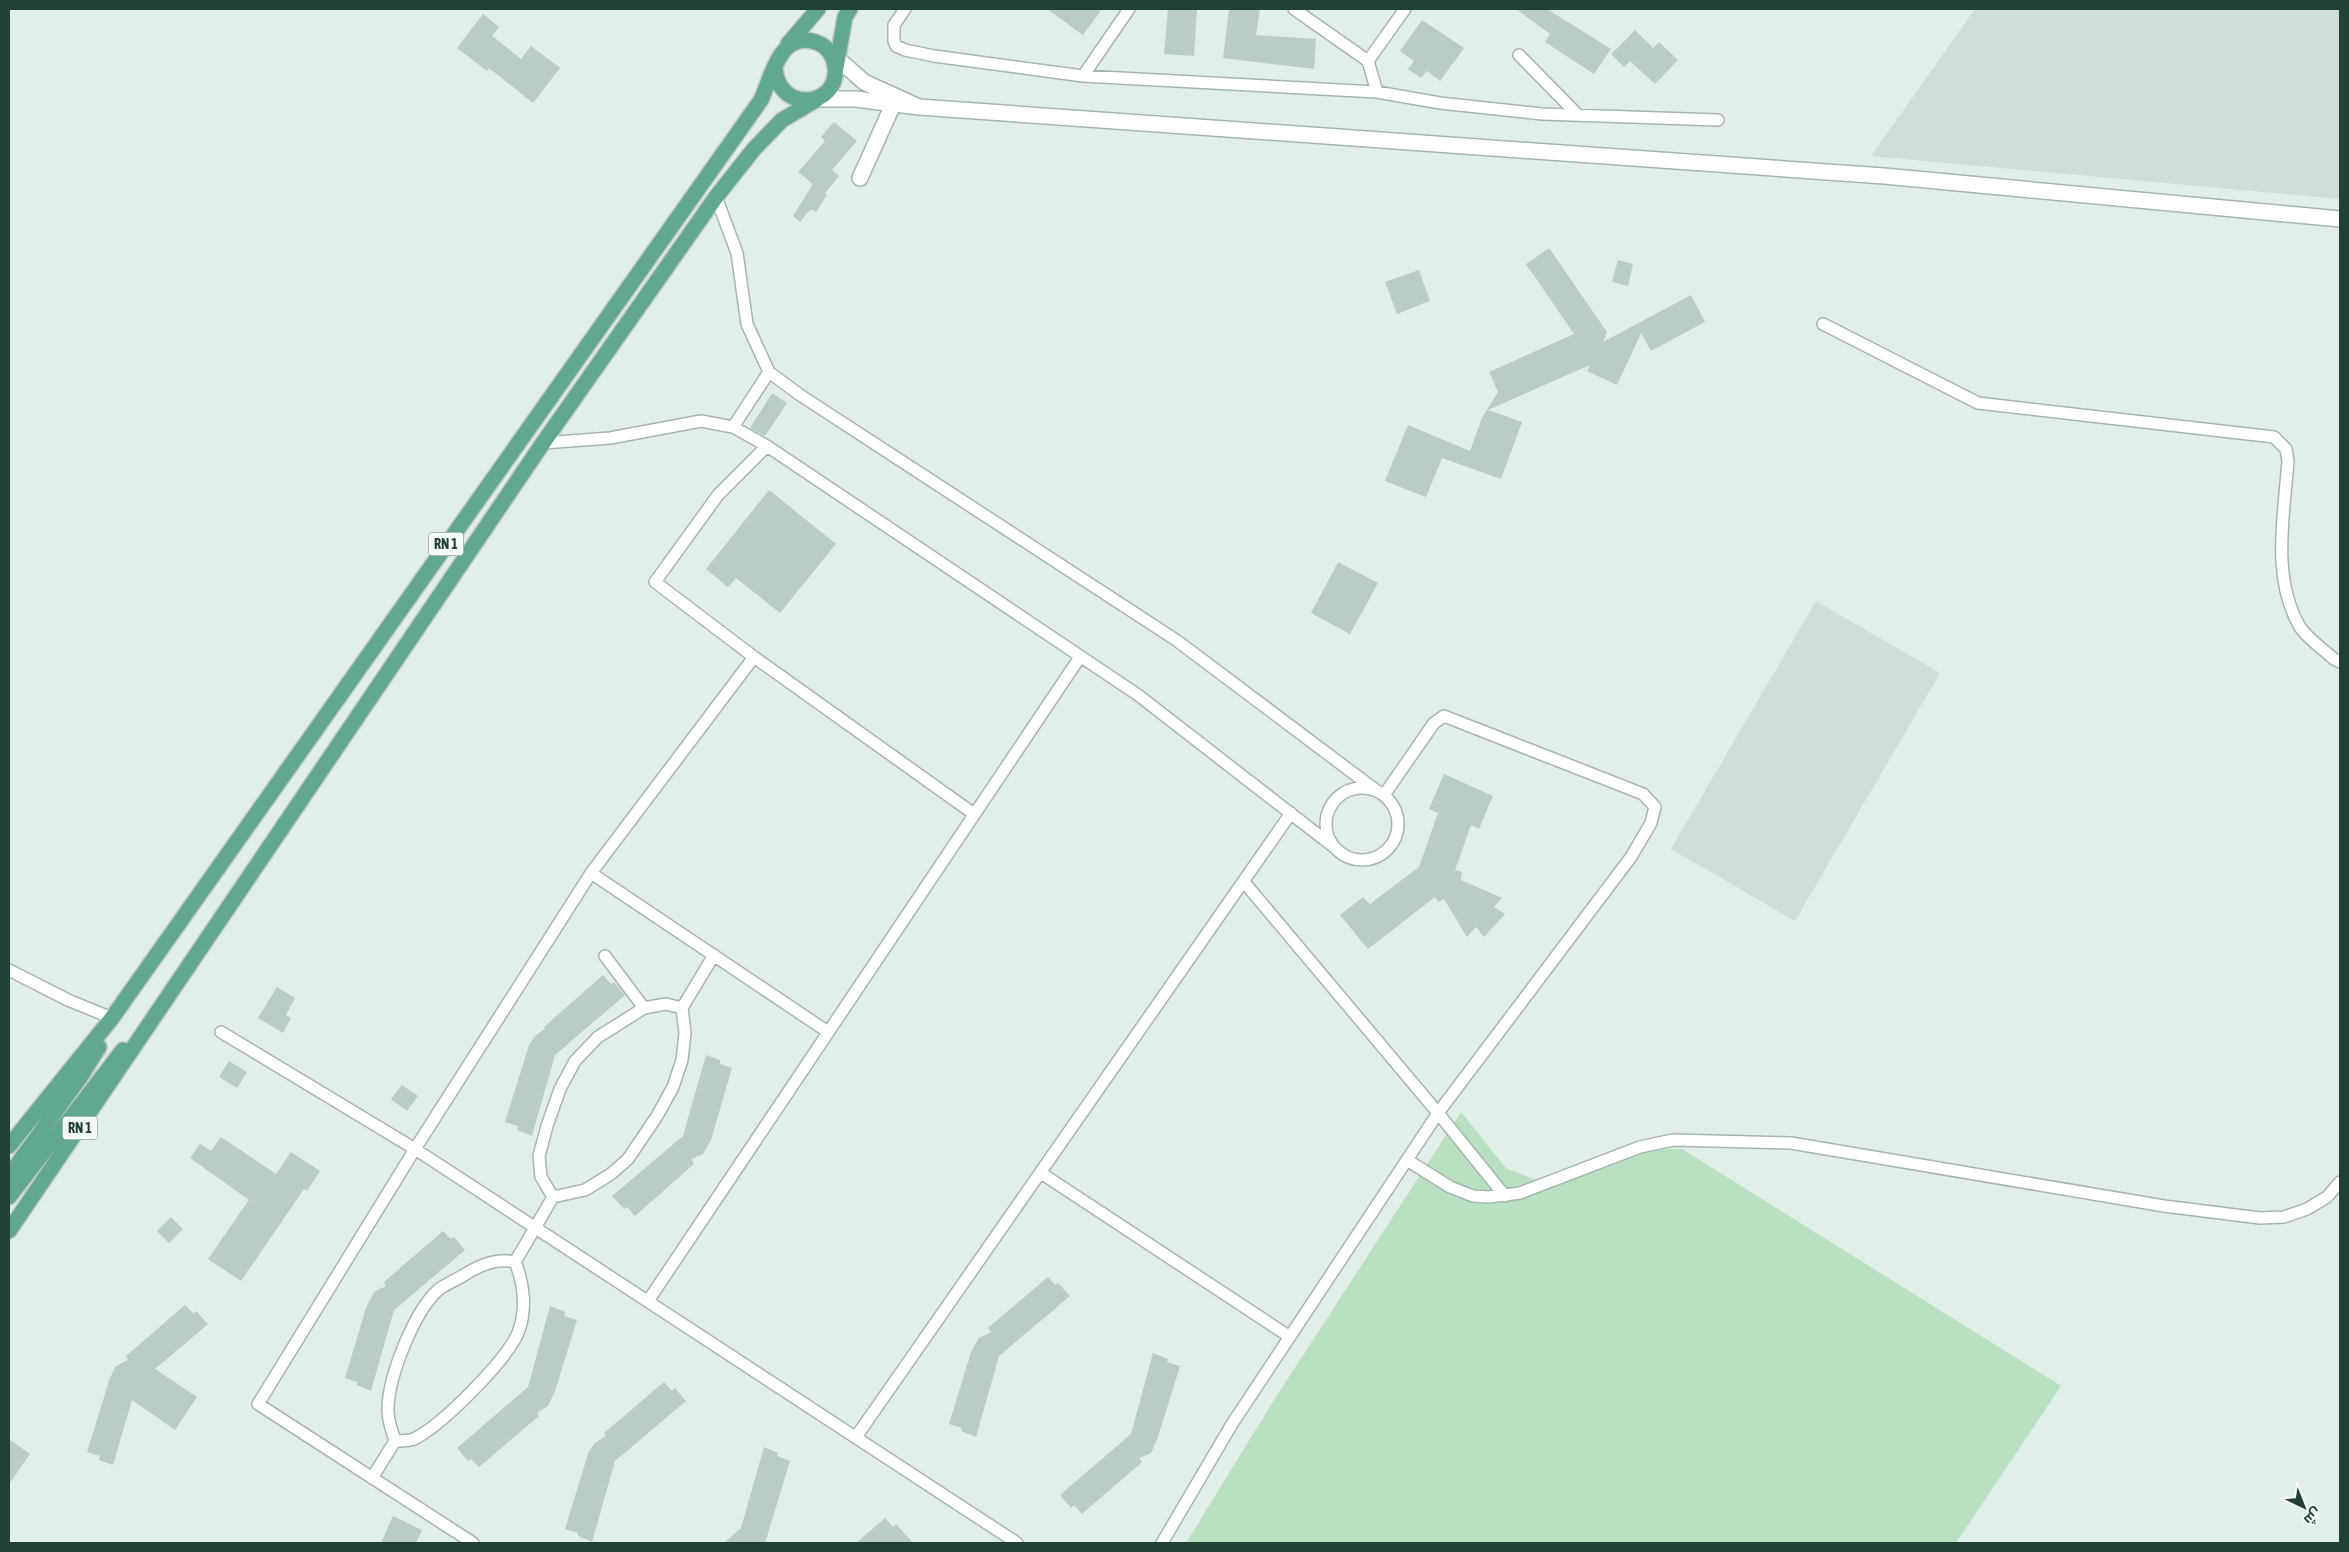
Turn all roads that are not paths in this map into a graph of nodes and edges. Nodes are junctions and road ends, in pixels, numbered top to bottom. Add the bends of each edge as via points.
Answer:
1 (818, 9) edge
2 (850, 9) edge
3 (905, 9) edge
4 (1129, 9) edge
5 (1294, 9) edge
6 (1405, 9) edge
7 (784, 49) junction
8 (1519, 55) dead end
9 (834, 60) junction
10 (1368, 61) junction
11 (775, 67) junction
12 (1083, 76) junction
13 (1377, 92) junction
14 (818, 98) junction
15 (894, 101) junction
16 (1578, 115) junction
17 (1718, 120) dead end
18 (860, 178) dead end
19 (716, 197) junction
20 (2340, 219) edge
21 (1824, 324) dead end
22 (769, 372) junction
23 (733, 427) junction
24 (543, 443) junction
25 (767, 446) junction
26 (754, 657) junction
27 (1080, 657) junction
28 (2340, 662) edge
29 (1380, 793) junction
30 (1291, 813) junction
31 (974, 814) junction
32 (1334, 847) junction
33 (591, 873) junction
34 (1244, 882) junction
35 (714, 955) junction
36 (604, 956) dead end
37 (9, 970) edge
38 (644, 1008) junction
39 (682, 1008) junction
40 (112, 1018) junction
41 (150, 1026) junction
42 (221, 1032) dead end
43 (828, 1032) junction
44 (1438, 1113) junction
45 (9, 1146) edge
46 (415, 1149) junction
47 (1407, 1160) junction
48 (1041, 1174) junction
49 (9, 1176) edge
50 (2340, 1182) edge
51 (1505, 1196) junction
52 (9, 1197) edge
53 (553, 1197) junction
54 (535, 1228) junction
55 (9, 1231) edge
56 (514, 1262) junction
57 (648, 1301) junction
58 (1290, 1337) junction
59 (856, 1438) junction
60 (395, 1441) junction
61 (372, 1478) junction
62 (473, 1543) edge
63 (1017, 1543) edge
64 (1162, 1543) edge

1 - 7 main road
2 - 9 main road
3 - 12 lane via 892,33 896,46 905,50
4 - 12 lane
5 - 10 lane
6 - 10 lane
7 - 9 main road via 801,40 821,44
7 - 11 main road
8 - 16 lane
9 - 14 main road via 834,79
9 - 15 street
10 - 13 lane
11 - 14 main road via 779,86 786,93 794,98
11 - 40 main road, RN 1 via 761,100
12 - 13 lane
13 - 16 lane via 1440,104
14 - 15 street
14 - 19 main road, RN 1 via 782,120
15 - 18 street
15 - 20 street via 919,107 1884,176
16 - 17 lane
19 - 22 lane via 737,253 747,324
19 - 24 main road, RN 1
21 - 28 lane via 1978,403 2274,437 2286,449 2288,461 2282,562 2288,602 2301,629
22 - 23 lane
22 - 29 lane via 1176,640
23 - 24 lane via 701,421 610,438
23 - 25 lane
24 - 41 main road, RN 1
25 - 26 lane via 718,495 656,582
25 - 27 lane
26 - 31 lane
26 - 33 lane
27 - 30 lane via 1138,694
27 - 31 lane
29 - 32 lane via 1366,788 1354,789 1334,802 1326,825
29 - 32 lane via 1396,811 1398,822 1397,834 1385,852 1375,858 1358,860
29 - 44 lane via 1434,723 1444,716 1643,794 1655,807 1651,823 1630,857
30 - 32 lane
30 - 34 lane
31 - 43 lane
33 - 35 lane
33 - 46 lane
34 - 44 lane
34 - 48 lane
35 - 39 lane
35 - 43 lane
36 - 38 lane
37 - 40 lane
38 - 39 lane via 666,1004
38 - 53 lane via 598,1037 575,1061 560,1089 540,1156 541,1177
39 - 53 lane via 685,1033 682,1060 658,1116 628,1159 611,1174 586,1190
40 - 45 main road, RN 1
40 - 49 main road, RN 1 via 81,1076
41 - 52 main road via 110,1066
41 - 55 main road, RN 1
42 - 46 lane
43 - 57 lane
44 - 47 lane
44 - 51 lane
46 - 54 lane
46 - 61 lane via 258,1404
47 - 51 lane via 1450,1188 1473,1196
47 - 58 lane
48 - 58 lane
48 - 59 lane
50 - 51 lane via 2327,1197 2307,1210 2284,1217 2260,1218 2164,1206 1791,1143 1673,1140 1640,1147
53 - 54 lane
54 - 56 lane
54 - 57 lane
56 - 60 lane via 522,1278 522,1315 518,1333 505,1354 439,1424 411,1440
56 - 60 lane via 504,1260 479,1266 439,1290 424,1307 396,1365 391,1387 388,1409
57 - 59 lane
58 - 64 lane via 1232,1424
59 - 63 lane
60 - 61 lane
61 - 62 lane

